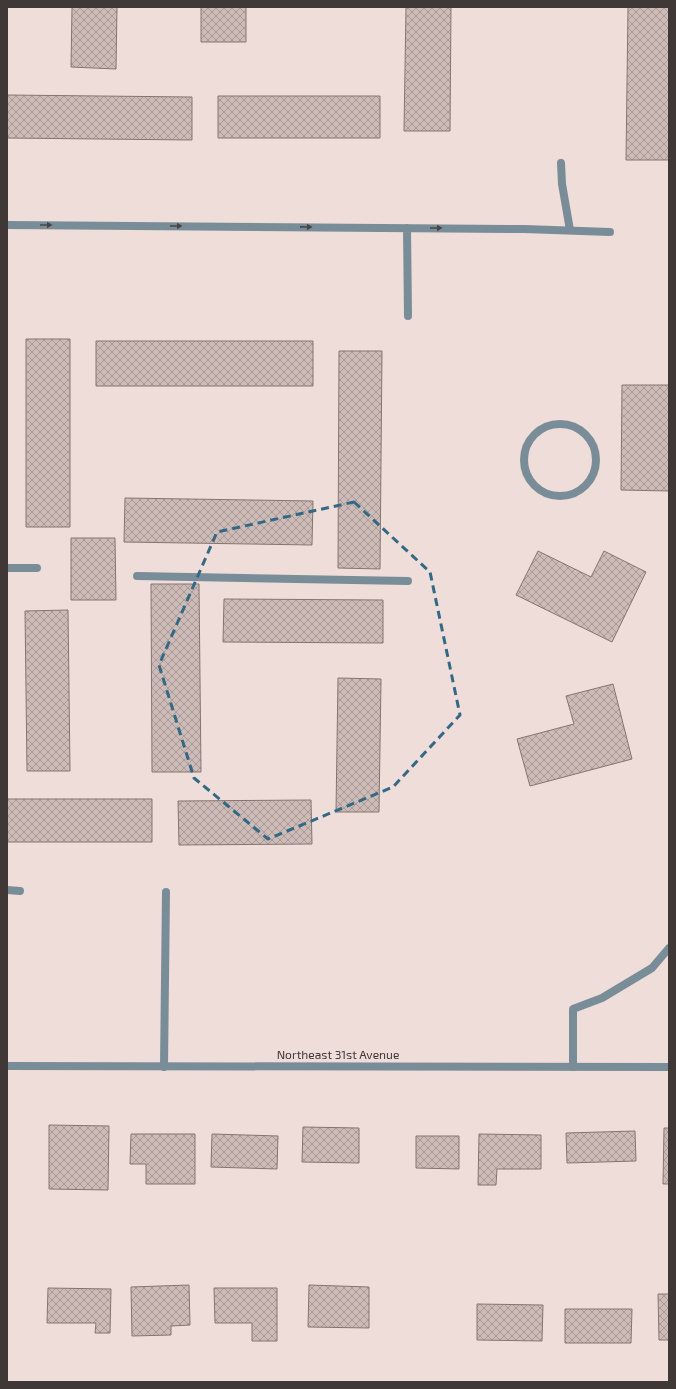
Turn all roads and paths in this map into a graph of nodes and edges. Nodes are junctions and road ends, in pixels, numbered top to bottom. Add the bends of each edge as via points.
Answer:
1 (561, 163) dead end
2 (7, 225) edge
3 (407, 228) junction
4 (570, 230) junction
5 (610, 232) dead end
6 (408, 316) dead end
7 (566, 497) joint
8 (7, 568) edge
9 (37, 568) dead end
10 (137, 576) dead end
11 (408, 581) dead end
12 (7, 890) edge
13 (20, 891) dead end
14 (166, 892) dead end
15 (669, 948) edge
16 (7, 1066) edge
17 (164, 1067) junction
18 (573, 1067) junction
19 (669, 1067) edge

1 - 4 street
2 -> 3 street
3 -> 4 street
3 - 6 street
4 - 5 street
7 - 7 street via 550,495 538,488 528,478 524,464 525,450 532,437 542,428 556,424 570,425 583,432 592,442 597,456 596,470 589,483
8 - 9 street
10 - 11 street
12 - 13 street
14 - 17 street
15 - 18 street via 652,968 602,998 574,1009
16 - 17 street, Northeast 31st Avenue
17 - 18 street, Northeast 31st Avenue
18 - 19 street, Northeast 31st Avenue

